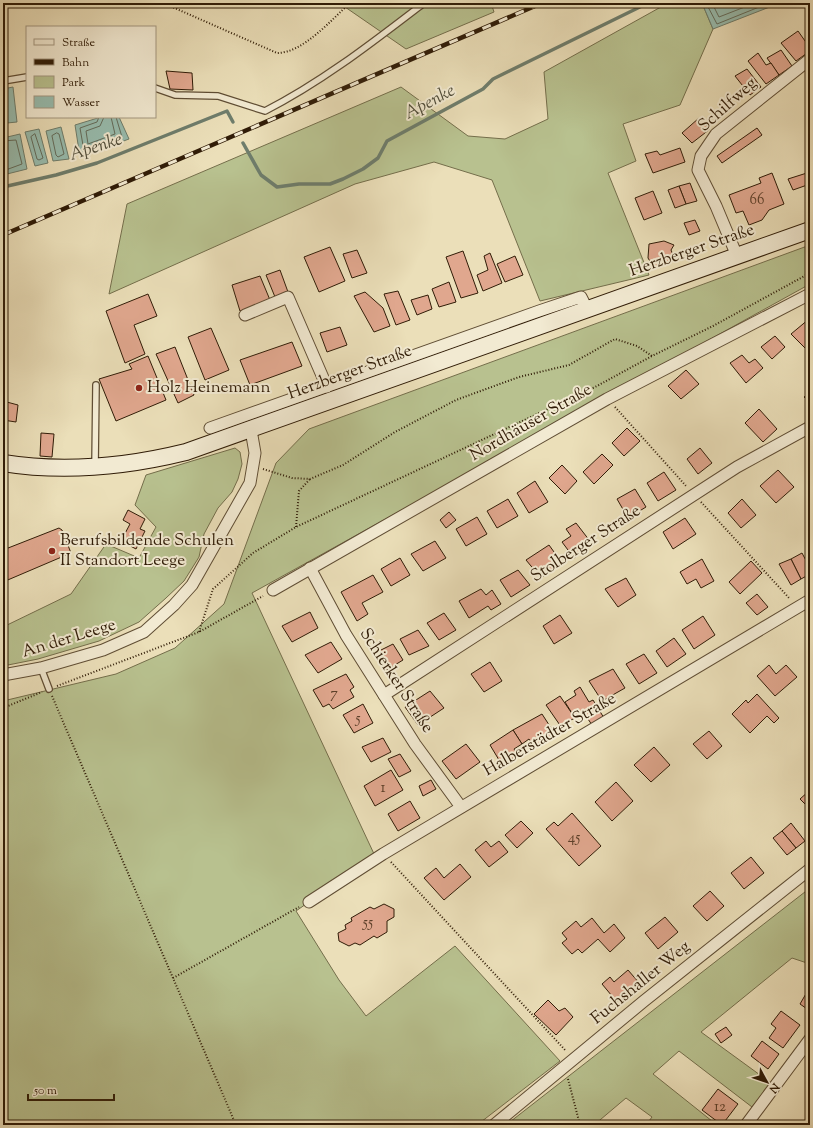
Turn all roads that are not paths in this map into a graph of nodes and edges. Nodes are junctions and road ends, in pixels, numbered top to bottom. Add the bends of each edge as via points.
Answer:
1 (424, 3) edge
2 (810, 58) edge
3 (26, 77) edge
4 (3, 81) edge
5 (156, 88) edge
6 (810, 230) edge
7 (737, 256) junction
8 (810, 294) edge
9 (587, 309) junction
10 (245, 315) dead end
11 (96, 385) dead end
12 (327, 387) junction
13 (810, 427) edge
14 (210, 428) dead end
15 (252, 430) junction
16 (3, 463) edge
17 (95, 468) junction
18 (310, 568) junction
19 (273, 590) road end
20 (810, 600) edge
21 (41, 668) junction
22 (3, 675) edge
23 (49, 689) road end
24 (384, 695) junction
25 (461, 807) junction
26 (810, 869) edge
27 (309, 902) road end
28 (810, 1039) edge
29 (494, 1125) edge
30 (746, 1125) edge

1 - 5 lane via 297,95 265,111 218,96 175,95
2 - 7 street, Schilfweg via 716,134 701,156 698,170
3 - 4 lane
6 - 7 street, Herzberger Straße
7 - 9 street, Herzberger Straße
8 - 18 street, Nordhäuser Straße via 607,399
9 - 12 street, Herzberger Straße via 581,298
9 - 15 street, Herzberger Straße
10 - 12 street, Herzberger Straße via 288,297
11 - 17 lane
12 - 14 street, Herzberger Straße
13 - 24 street, Stolberger Straße via 718,479
15 - 17 street, Herzberger Straße via 186,452 136,464
15 - 21 street, An der Leege via 255,453 250,483 192,585 144,632 103,650
16 - 17 street, Herzberger Straße via 47,468
18 - 19 street, Nordhäuser Straße
18 - 24 street, Schierker Straße via 346,635
20 - 25 street, Halberstädter Straße
21 - 22 street, An der Leege
21 - 23 lane
24 - 25 street, Schierker Straße via 415,744
25 - 27 street, Halberstädter Straße
26 - 29 street, Fuchshaller Weg
28 - 30 street

